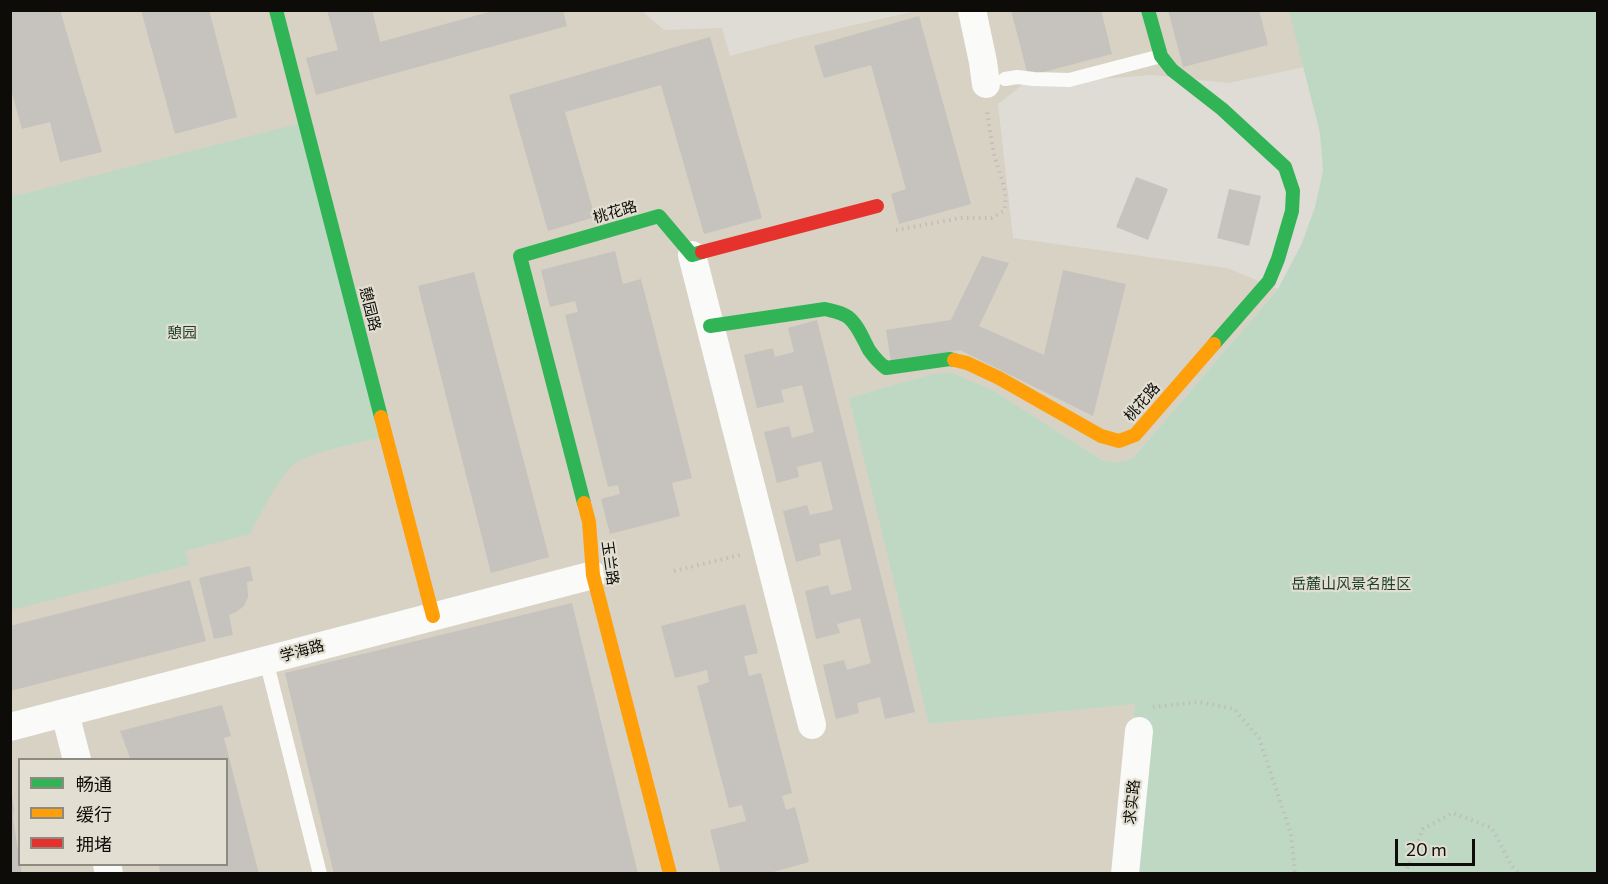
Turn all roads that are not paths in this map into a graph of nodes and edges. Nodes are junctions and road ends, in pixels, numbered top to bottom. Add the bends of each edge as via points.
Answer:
1 (276, 10) edge
2 (972, 10) edge
3 (1148, 10) edge
4 (1161, 56) junction
5 (995, 81) joint
6 (877, 206) dead end
7 (692, 255) junction
8 (520, 256) joint
9 (710, 326) junction
10 (593, 575) junction
11 (433, 616) junction
12 (267, 660) junction
13 (65, 713) junction
14 (812, 725) dead end
15 (10, 727) edge
16 (1139, 731) road end
17 (77, 758) edge
18 (320, 873) edge
19 (670, 873) edge
20 (1125, 873) edge

1 - 11 street, 憩园路
2 - 5 street via 983,62
3 - 4 street, 桃花路
4 - 5 lane via 1069,80 1017,77
4 - 9 street, 桃花路 via 1172,70 1285,167 1293,191 1292,211 1269,281 1135,435 1119,441 1101,436 999,378 950,358 886,368 877,362 847,315 836,309
6 - 7 street
7 - 8 street, 桃花路 via 659,216
7 - 9 street
8 - 10 street, 玉兰路 via 589,522
9 - 14 street
10 - 11 street, 学海路
10 - 19 street, 玉兰路
11 - 12 street, 学海路
12 - 13 street, 学海路
12 - 18 lane
13 - 15 street, 学海路
13 - 17 street
16 - 20 street, 求实路

